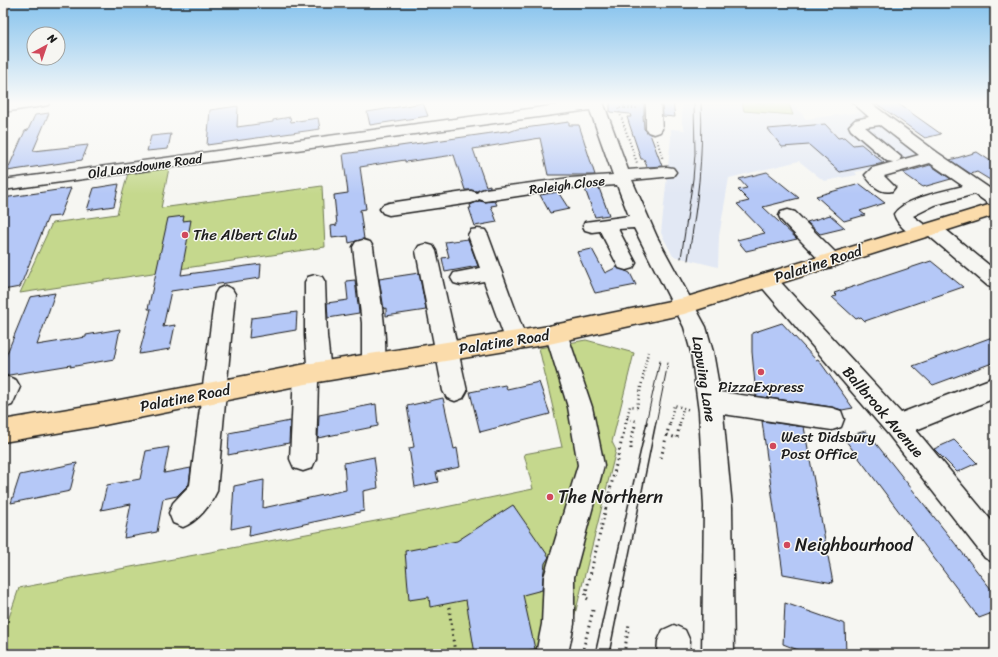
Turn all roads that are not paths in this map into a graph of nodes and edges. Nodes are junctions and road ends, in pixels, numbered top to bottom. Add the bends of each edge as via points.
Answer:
1 (388, 133) edge
2 (605, 133) edge
3 (862, 133) edge
4 (898, 133) edge
5 (892, 156) dead end
6 (932, 157) junction
7 (666, 172) road end
8 (622, 178) junction
9 (509, 185) junction
10 (3, 186) edge
11 (886, 187) dead end
12 (977, 188) junction
13 (991, 207) edge
14 (519, 208) dead end
15 (389, 209) dead end
16 (788, 216) dead end
17 (640, 221) junction
18 (927, 230) junction
19 (478, 235) dead end
20 (363, 247) dead end
21 (426, 251) dead end
22 (831, 260) junction
23 (626, 263) dead end
24 (492, 273) junction
25 (461, 278) dead end
26 (767, 280) junction
27 (995, 281) edge
28 (315, 282) dead end
29 (226, 294) dead end
30 (684, 306) junction
31 (556, 334) junction
32 (516, 341) junction
33 (446, 351) junction
34 (374, 363) junction
35 (312, 373) junction
36 (995, 387) edge
37 (3, 388) edge
38 (455, 391) dead end
39 (214, 392) junction
40 (3, 398) edge
41 (694, 406) junction
42 (832, 419) dead end
43 (897, 426) junction
44 (3, 431) edge
45 (303, 458) dead end
46 (183, 513) dead end
47 (995, 548) edge
48 (552, 654) edge
49 (718, 654) edge

1 - 10 street, Old Lansdowne Road
2 - 8 street, Lapwing Lane
3 - 5 street
4 - 6 street
6 - 11 street via 874,175
6 - 12 street
7 - 8 street, Raleigh Close
8 - 9 street, Raleigh Close
8 - 17 street, Lapwing Lane
9 - 14 street, Raleigh Close
9 - 15 street via 478,196
12 - 13 street
12 - 18 street via 911,208 903,214 904,218
13 - 18 main road, Palatine Road
16 - 22 street
17 - 23 street via 599,225
17 - 30 street, Lapwing Lane
18 - 22 main road, Palatine Road
18 - 27 street
19 - 24 street
20 - 34 street via 373,323
21 - 33 street
22 - 26 main road, Palatine Road
24 - 25 street
24 - 32 street
26 - 30 main road, Palatine Road
26 - 43 street, Ballbrook Avenue
28 - 35 street via 316,336
29 - 39 street
30 - 31 main road, Palatine Road
30 - 41 street, Lapwing Lane via 695,327 702,352
31 - 32 main road, Palatine Road
31 - 48 street via 580,407 591,465 559,576 558,624
32 - 33 main road, Palatine Road
33 - 34 main road, Palatine Road
33 - 38 street
34 - 35 main road, Palatine Road
35 - 39 main road, Palatine Road
35 - 45 street
36 - 43 street
37 - 40 street via 8,387
39 - 44 main road, Palatine Road
39 - 46 street via 203,491
41 - 42 street
41 - 49 street, Lapwing Lane via 718,506
43 - 47 street, Ballbrook Avenue

